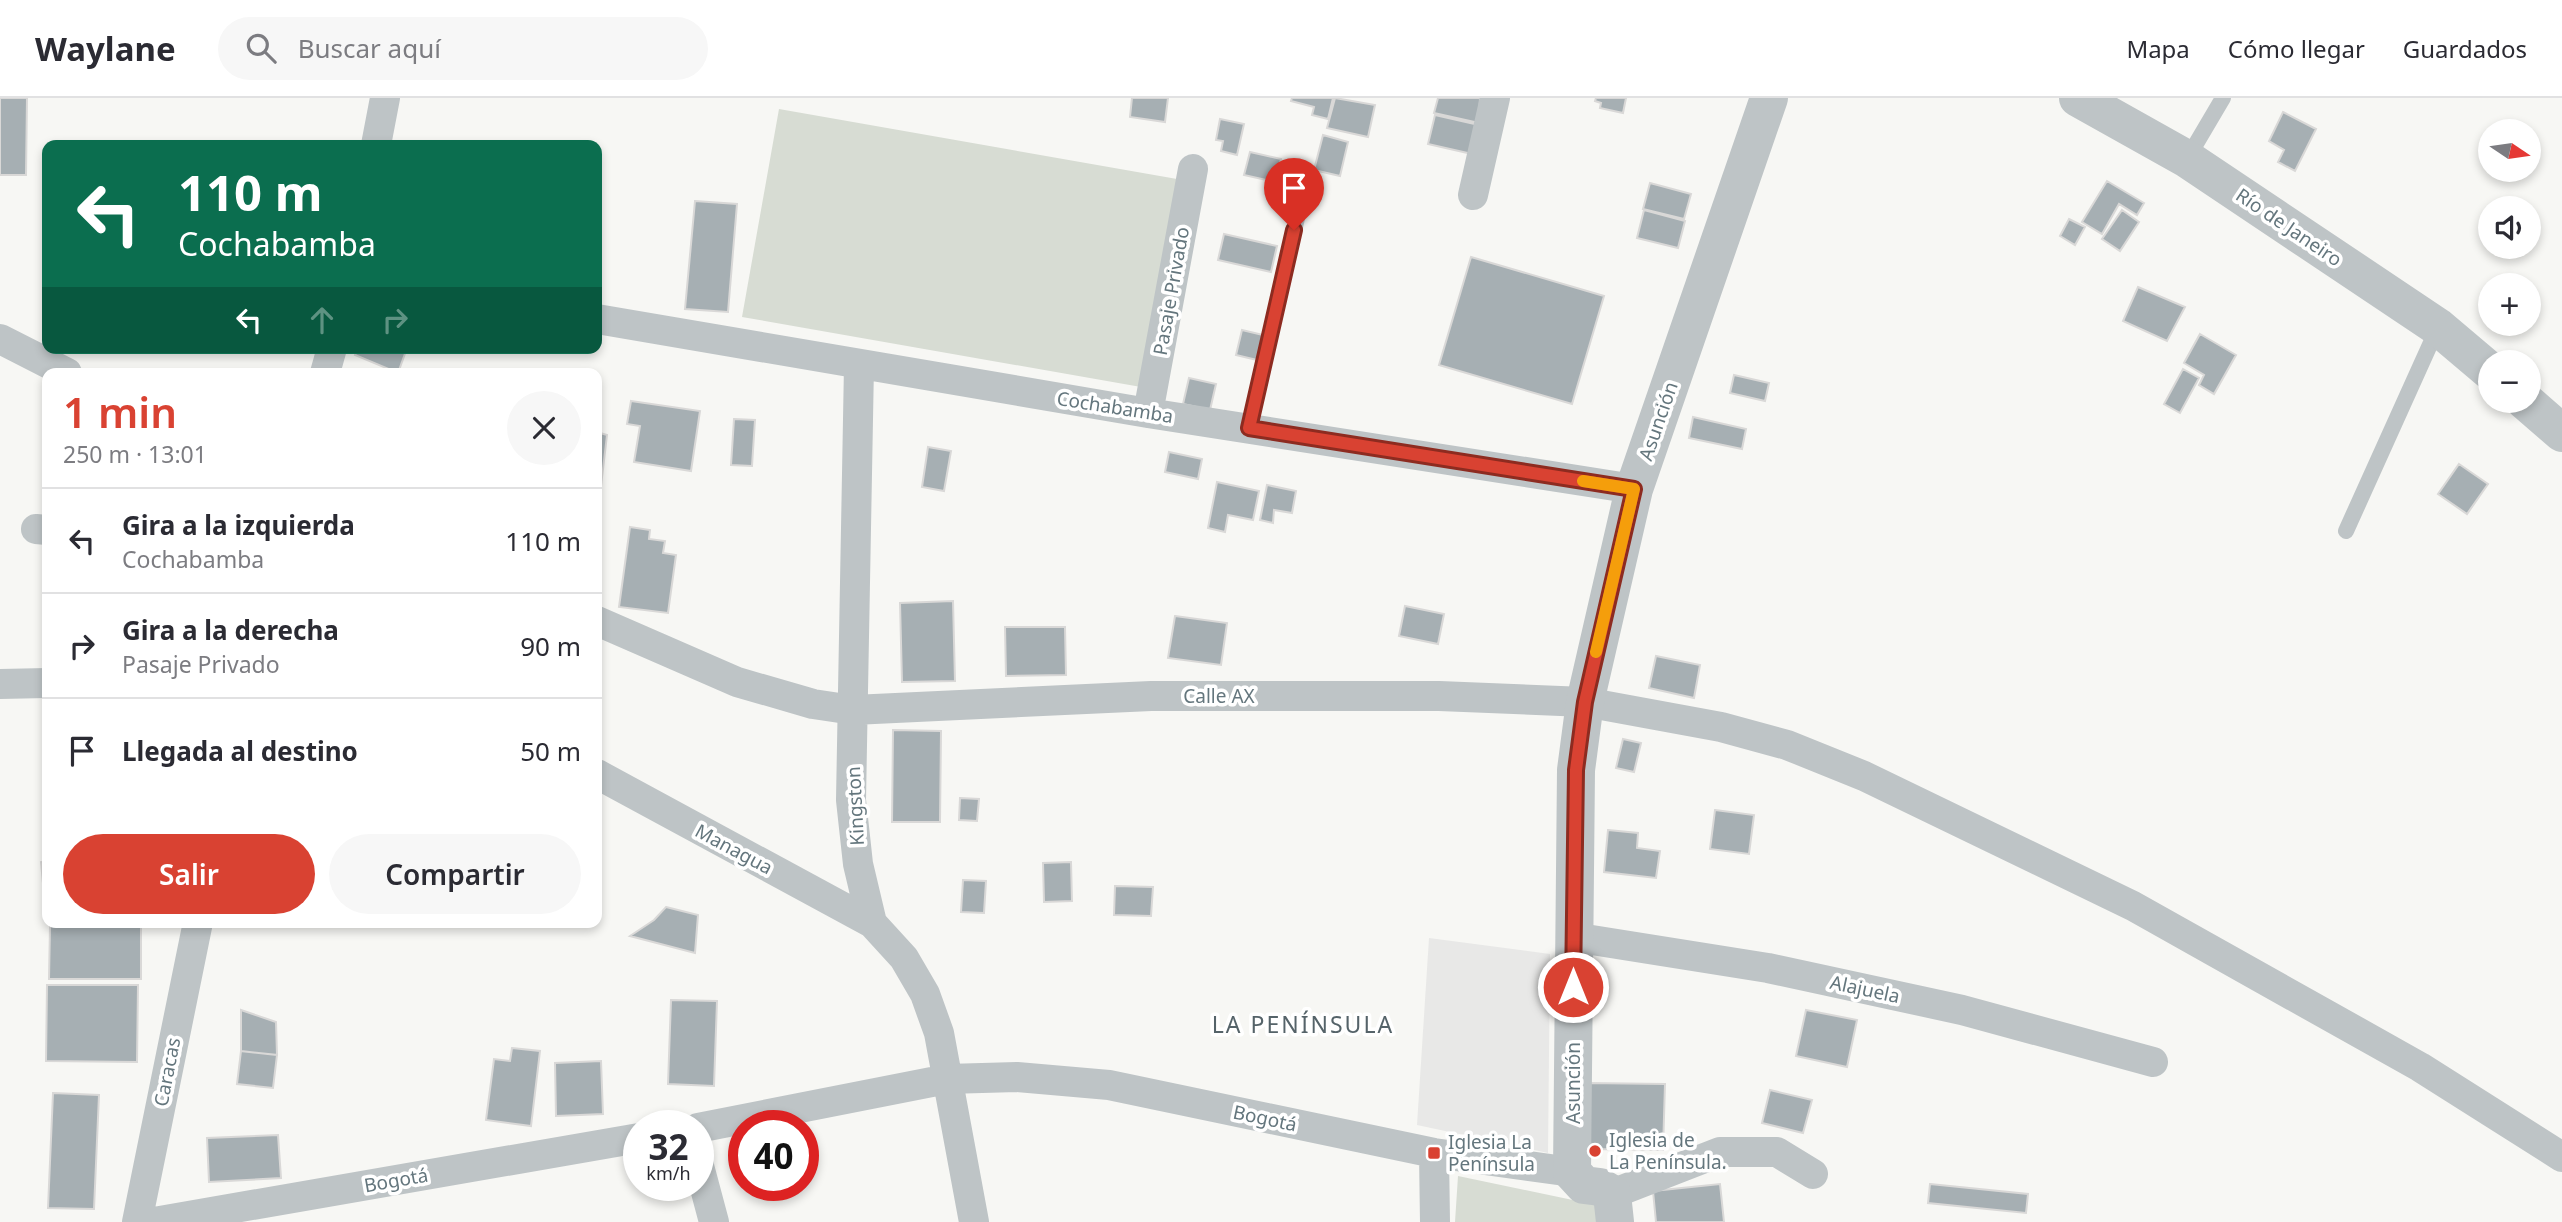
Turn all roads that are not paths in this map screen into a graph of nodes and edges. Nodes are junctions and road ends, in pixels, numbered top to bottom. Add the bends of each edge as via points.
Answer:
1 (385, 98) edge
2 (1495, 98) edge
3 (1769, 98) edge
4 (2078, 98) edge
5 (2223, 98) edge
6 (377, 140) edge
7 (2187, 159) junction
8 (1193, 169) dead end
9 (1473, 195) dead end
10 (1300, 205) dead end
11 (602, 320) edge
12 (2438, 327) junction
13 (0, 339) edge
14 (2478, 361) edge
15 (859, 365) junction
16 (56, 368) edge
17 (1148, 413) junction
18 (2539, 413) edge
19 (1249, 428) junction
20 (2562, 433) edge
21 (1634, 489) junction
22 (2346, 531) dead end
23 (602, 623) edge
24 (42, 683) edge
25 (0, 684) edge
26 (1585, 702) junction
27 (853, 710) junction
28 (602, 777) edge
29 (872, 923) junction
30 (197, 928) edge
31 (1573, 937) junction
32 (2153, 1062) dead end
33 (947, 1079) junction
34 (714, 1125) edge
35 (623, 1142) edge
36 (1434, 1153) junction
37 (2562, 1157) edge
38 (1572, 1172) junction
39 (1813, 1174) dead end
40 (708, 1201) edge
41 (1614, 1208) edge
42 (137, 1222) edge
43 (154, 1222) edge
44 (714, 1222) edge
45 (974, 1222) edge
46 (1435, 1222) edge

1 - 6 street
2 - 9 street
3 - 21 street, Asunción
4 - 7 street, Río de Janeiro
5 - 7 lane
7 - 12 street, Río de Janeiro
8 - 17 street, Pasaje Privado
10 - 19 lane
11 - 15 street, Cochabamba
12 - 14 street, Río de Janeiro
12 - 22 lane
13 - 16 street
15 - 17 street, Cochabamba
15 - 27 street, Kingston
17 - 19 street, Cochabamba
18 - 20 street
19 - 21 street, Cochabamba
21 - 26 street, Asunción
23 - 27 street, Calle AX via 737,682 813,704
24 - 25 street
26 - 27 street, Calle AX via 1439,696 1151,696
26 - 31 street, Asunción via 1576,770
26 - 37 street, Calle AX via 1721,727 1787,745 1864,776 2133,906 2420,1067
27 - 29 street, Kingston via 851,800 858,864
28 - 29 street, Managua
29 - 33 street, Kingston via 904,958 925,994 939,1033
30 - 42 street, Caracas
31 - 32 street, Alajuela via 1768,968 1949,1007
31 - 38 street, Asunción
33 - 34 street, Bogotá
33 - 36 street, Bogotá via 1017,1077 1109,1085
33 - 45 street, Kingston
35 - 43 street, Bogotá
36 - 38 street, Bogotá
36 - 46 street
38 - 41 street, Bogotá via 1584,1185 1600,1187
39 - 41 street, Bogotá via 1777,1152 1720,1152
40 - 44 street

